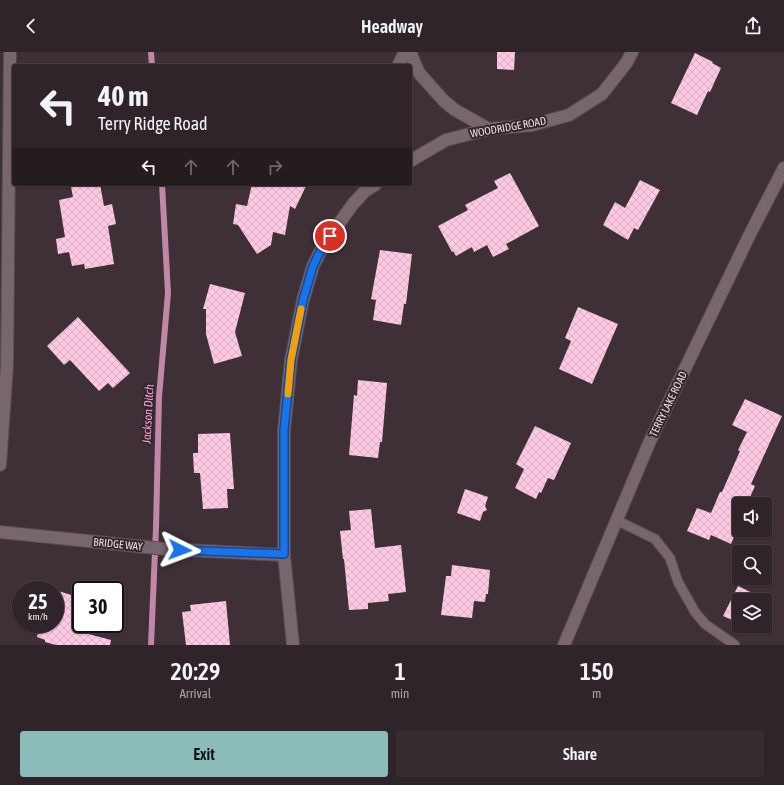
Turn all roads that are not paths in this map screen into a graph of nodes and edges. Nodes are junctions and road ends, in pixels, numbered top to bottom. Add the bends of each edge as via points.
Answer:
1 (10, 52) edge
2 (405, 52) edge
3 (410, 52) edge
4 (632, 52) edge
5 (399, 64) edge
6 (489, 129) junction
7 (412, 160) edge
8 (784, 168) edge
9 (366, 188) edge
10 (0, 465) edge
11 (616, 520) junction
12 (0, 532) edge
13 (284, 554) junction
14 (293, 645) edge
15 (564, 645) edge
16 (735, 645) edge

1 - 10 street via 7,365
2 - 5 street
3 - 6 street via 419,74 444,101
4 - 6 street, WOODRIDGE ROAD via 602,94 570,115 532,125
6 - 7 street, WOODRIDGE ROAD via 446,140
8 - 11 street, TERRY LAKE ROAD via 654,434
9 - 13 street via 323,246 313,266 303,300 291,360 284,431
11 - 15 street, TERRY LAKE ROAD
11 - 16 lane via 655,539 670,558 678,582 695,612 705,624
12 - 13 street, BRIDGE WAY via 165,549
13 - 14 street

